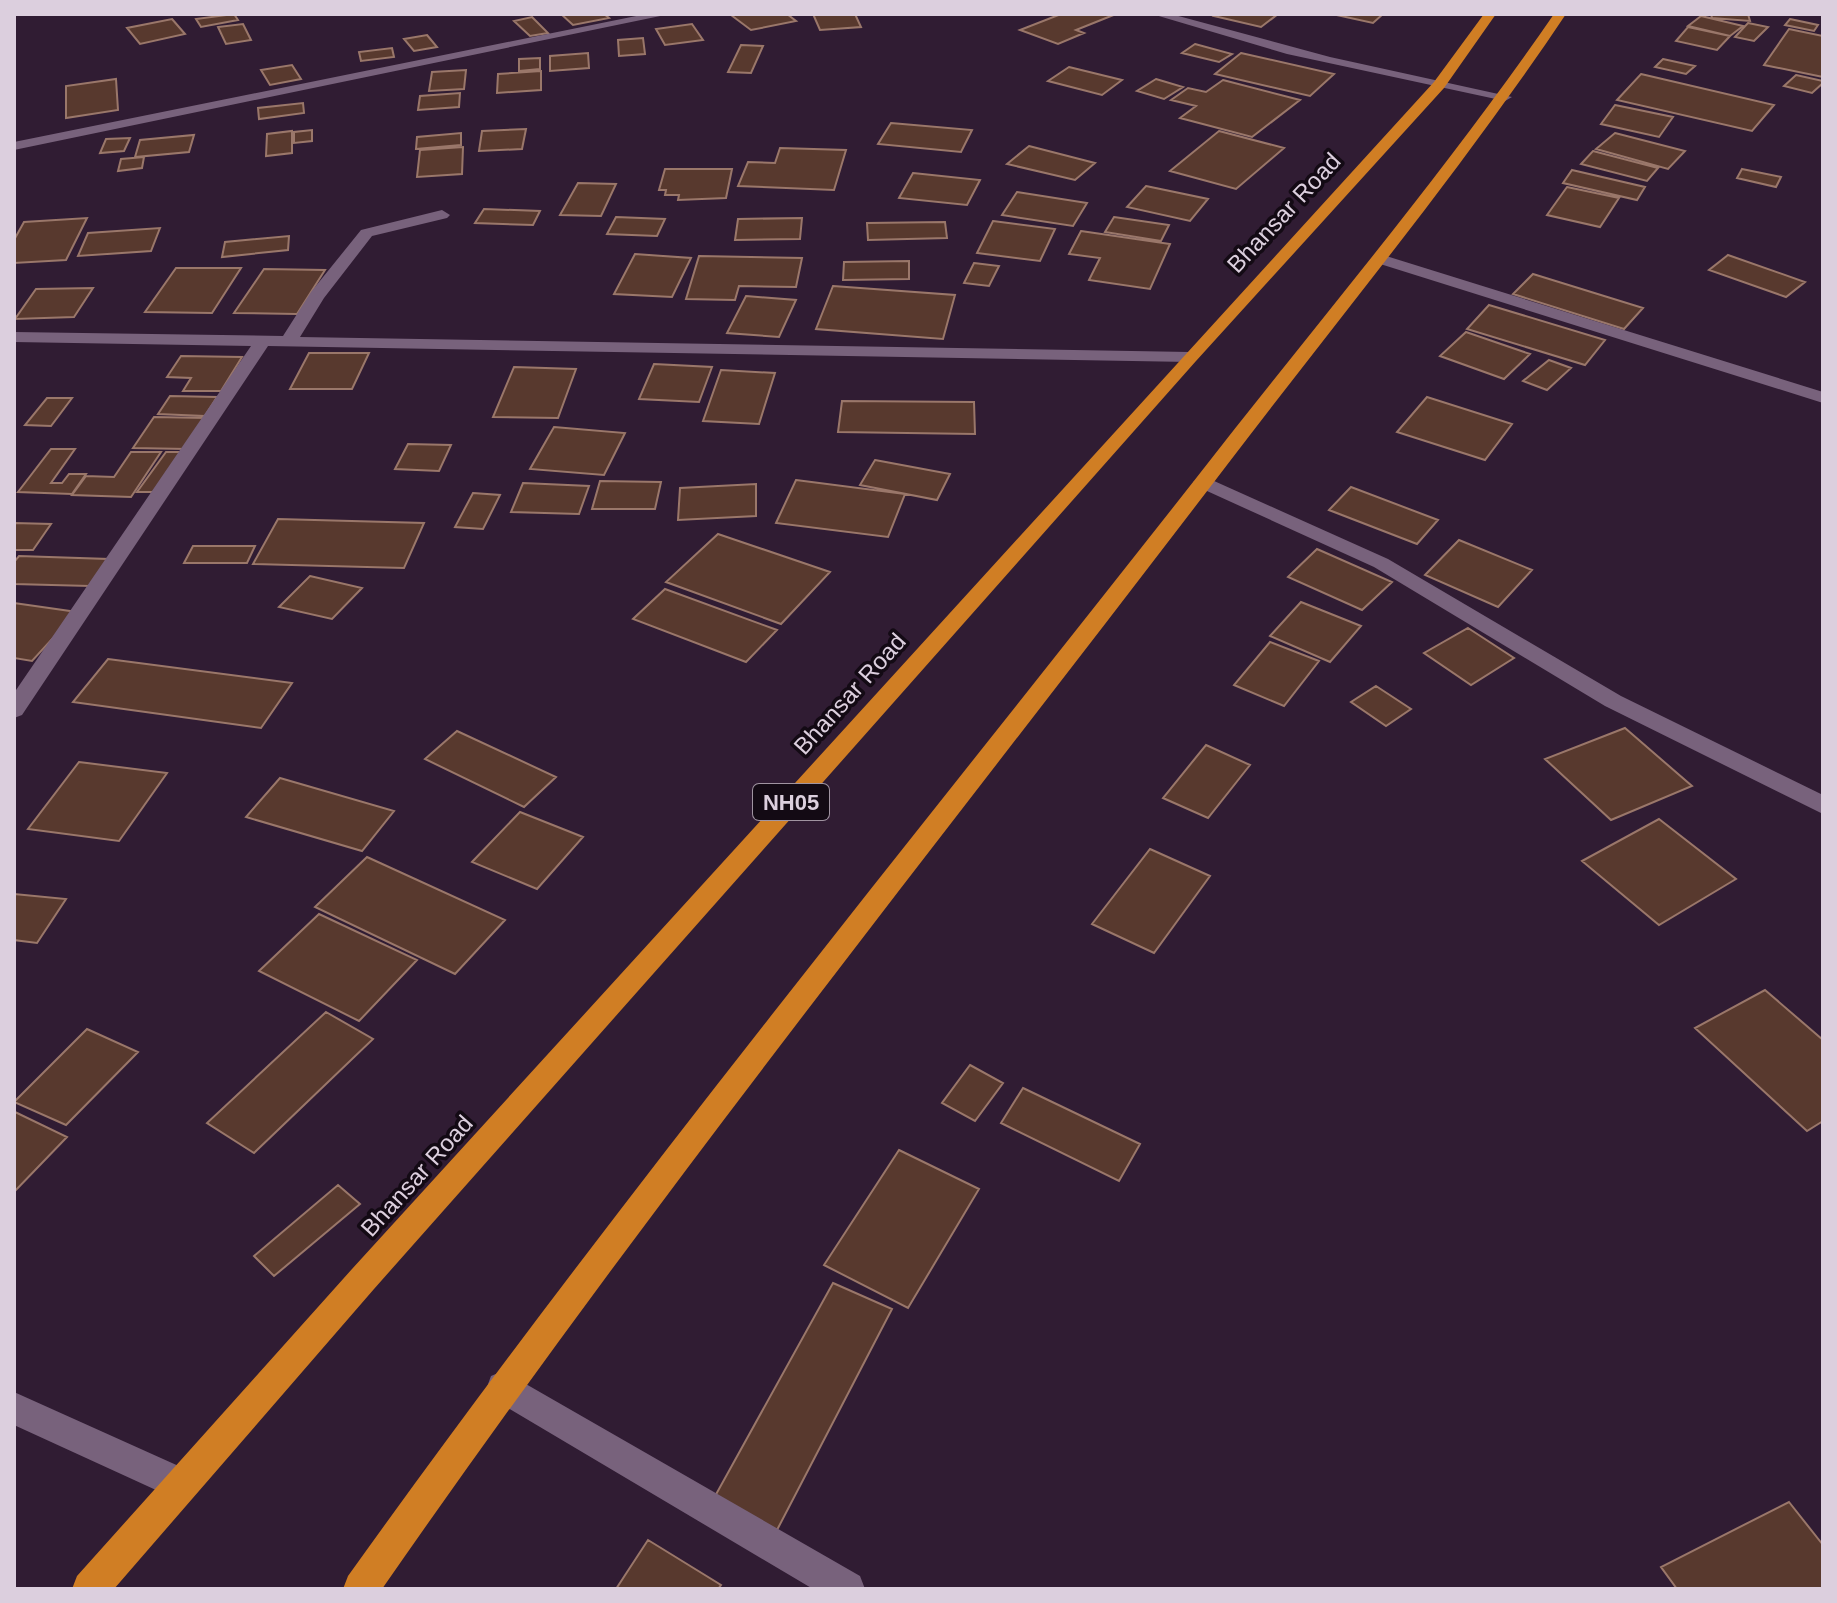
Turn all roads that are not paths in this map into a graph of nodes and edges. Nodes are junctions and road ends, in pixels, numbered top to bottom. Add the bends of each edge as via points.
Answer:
1 (664, 14) edge
2 (1158, 14) edge
3 (1490, 14) edge
4 (1560, 14) edge
5 (1439, 85) junction
6 (1505, 97) junction
7 (14, 146) edge
8 (442, 215) dead end
9 (1383, 260) junction
10 (14, 337) edge
11 (262, 342) junction
12 (288, 342) junction
13 (1190, 357) junction
14 (1823, 398) edge
15 (1203, 482) junction
16 (14, 710) edge
17 (1823, 805) edge
18 (503, 1387) junction
19 (14, 1408) edge
20 (180, 1484) junction
21 (90, 1589) edge
22 (361, 1589) edge
23 (847, 1589) edge

1 - 7 street
2 - 5 street via 1230,37
3 - 5 highway, Bhansar Road / NH05
4 - 6 highway
5 - 6 street
5 - 13 highway, Bhansar Road / NH05
6 - 9 highway
8 - 12 street via 367,233
9 - 14 street
9 - 15 highway
10 - 11 street
11 - 12 street
11 - 16 street
12 - 13 street
13 - 20 highway, Bhansar Road / NH05
15 - 17 street via 1381,563 1613,701
15 - 18 highway
18 - 22 highway
18 - 23 street
19 - 20 street
20 - 21 highway, Bhansar Road / NH05

